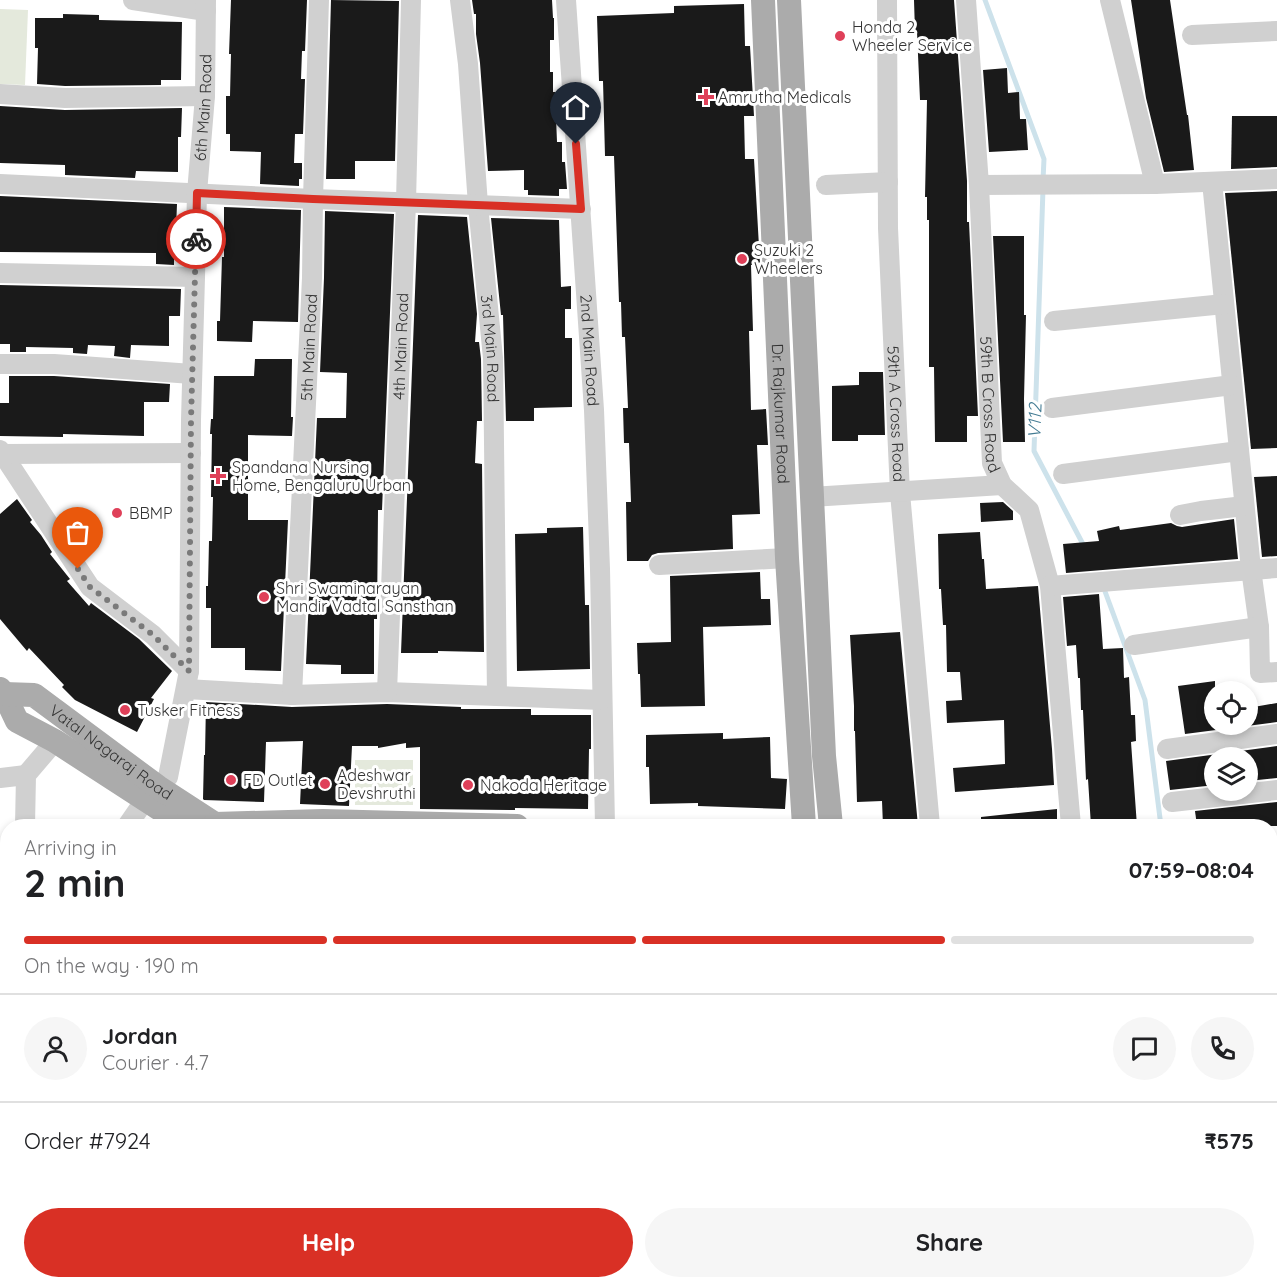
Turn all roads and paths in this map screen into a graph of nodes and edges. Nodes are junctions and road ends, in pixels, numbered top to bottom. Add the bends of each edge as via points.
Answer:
1 (133, 0) edge
2 (319, 0) edge
3 (411, 0) edge
4 (460, 0) edge
5 (566, 0) edge
6 (763, 0) edge
7 (789, 0) edge
8 (887, 0) edge
9 (966, 0) edge
10 (1110, 0) edge
11 (206, 5) edge
12 (1277, 30) edge
13 (1192, 35) dead end
14 (0, 94) edge
15 (205, 96) junction
16 (1277, 179) edge
17 (888, 182) junction
18 (1212, 182) junction
19 (0, 184) edge
20 (1155, 184) junction
21 (826, 185) dead end
22 (979, 185) junction
23 (197, 193) junction
24 (313, 199) junction
25 (406, 202) junction
26 (478, 205) junction
27 (581, 209) junction
28 (0, 273) edge
29 (195, 277) junction
30 (1224, 304) junction
31 (1054, 321) dead end
32 (0, 364) edge
33 (192, 374) junction
34 (1232, 385) junction
35 (1052, 408) dead end
36 (1239, 451) junction
37 (1, 452) edge
38 (191, 453) junction
39 (1063, 474) dead end
40 (1002, 485) junction
41 (900, 493) junction
42 (812, 497) junction
43 (1244, 506) junction
44 (1179, 515) dead end
45 (787, 558) junction
46 (659, 565) dead end
47 (1277, 568) edge
48 (1251, 569) junction
49 (1050, 586) junction
50 (1259, 627) junction
51 (1134, 645) dead end
52 (1277, 672) edge
53 (187, 680) junction
54 (2, 691) edge
55 (387, 692) junction
56 (292, 695) junction
57 (497, 696) junction
58 (602, 700) junction
59 (1277, 734) edge
60 (55, 741) junction
61 (1167, 748) dead end
62 (26, 775) junction
63 (0, 778) edge
64 (1277, 790) edge
65 (152, 794) junction
66 (1172, 802) dead end
67 (25, 819) edge
68 (132, 819) edge
69 (179, 819) edge
70 (206, 819) edge
71 (605, 819) edge
72 (804, 819) edge
73 (832, 819) edge
74 (929, 819) edge
75 (1070, 819) edge

1 - 11 street
2 - 24 street, 5th Main Road
3 - 25 street, 4th Main Road
4 - 26 street, 3rd Main Road
5 - 27 street, 2nd Main Road
6 - 45 main road, Dr. Rajkumar Road
7 - 42 main road, Dr. Rajkumar Road
8 - 17 street, 59th A Cross Road
9 - 22 street, 59th B Cross Road
10 - 20 street
11 - 15 street, 6th Main Road
12 - 13 street
14 - 15 street via 65,98
15 - 23 street, 6th Main Road
16 - 18 street
17 - 21 street
17 - 41 street, 59th A Cross Road
18 - 20 street
18 - 30 street
19 - 23 street
20 - 22 street
22 - 40 street, 59th B Cross Road via 992,463
23 - 24 street
23 - 29 street, 6th Main Road
24 - 25 street
24 - 56 street, 5th Main Road
25 - 26 street
25 - 55 street, 4th Main Road
26 - 27 street
26 - 57 street, 3rd Main Road via 493,358
27 - 58 street, 2nd Main Road via 594,410
28 - 29 street
29 - 33 street, 6th Main Road
30 - 31 street
30 - 34 street
32 - 33 street
33 - 38 street, 6th Main Road
34 - 35 street
34 - 36 street
36 - 39 street
36 - 43 street
37 - 38 street
37 - 53 street via 90,587 153,635
38 - 53 street, 6th Main Road
40 - 41 street
40 - 49 street, 59th B Cross Road via 1029,510
41 - 42 street
41 - 74 street, 59th A Cross Road
42 - 73 main road, Dr. Rajkumar Road via 824,756
43 - 44 street
43 - 48 street
45 - 46 street
45 - 72 main road, Dr. Rajkumar Road
47 - 48 street
48 - 49 street
48 - 50 street
49 - 75 street, 59th B Cross Road
50 - 51 street
50 - 52 street via 1260,673
53 - 56 street
53 - 65 street, 6th Main Road via 168,777
54 - 60 main road, Vatal Nagaraj Road via 17,721
54 - 65 main road, Vatal Nagaraj Road via 34,695
55 - 56 street
55 - 57 street
57 - 58 street
58 - 71 street, 2nd Main Road
59 - 61 street
60 - 62 street
60 - 65 main road, Vatal Nagaraj Road
62 - 63 street
62 - 67 street
64 - 66 street
65 - 68 street, 6th Main Road
65 - 69 main road, Vatal Nagaraj Road
65 - 70 main road, Vatal Nagaraj Road

